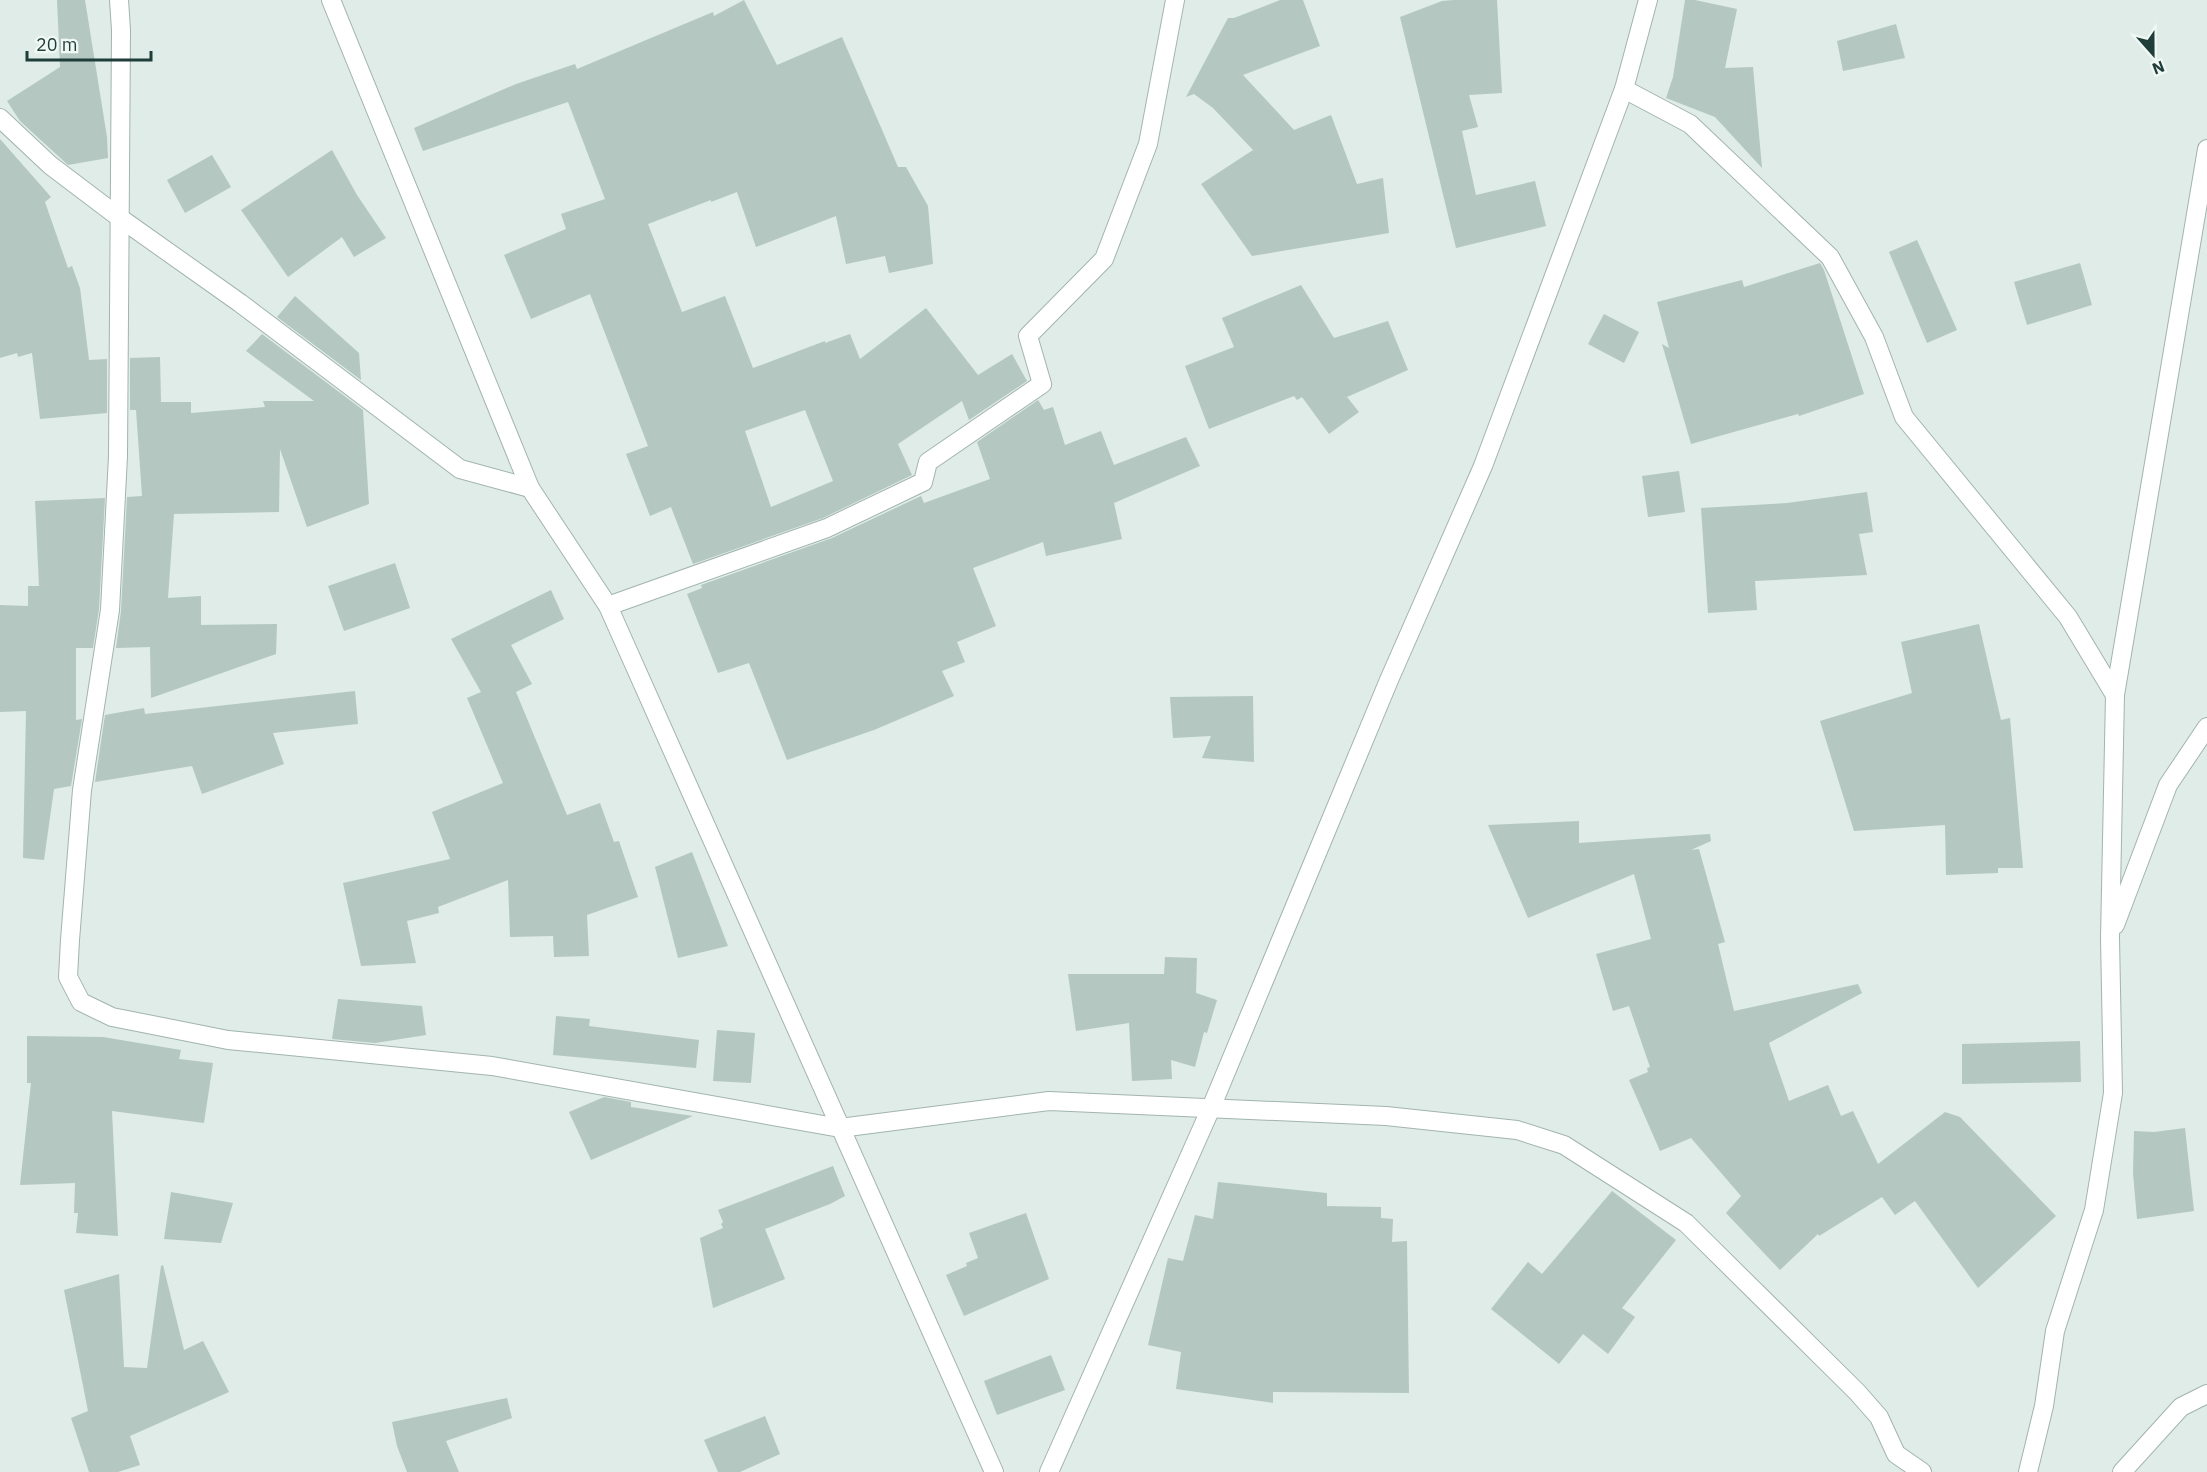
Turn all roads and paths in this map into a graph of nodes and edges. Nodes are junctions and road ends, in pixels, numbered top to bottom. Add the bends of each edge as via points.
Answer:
1 (119, 0) edge
2 (331, 0) edge
3 (1175, 0) edge
4 (1648, 0) edge
5 (1624, 89) junction
6 (0, 118) edge
7 (2207, 148) edge
8 (120, 218) junction
9 (530, 488) junction
10 (608, 606) junction
11 (2115, 695) junction
12 (2207, 727) edge
13 (2110, 938) junction
14 (1211, 1108) junction
15 (840, 1128) junction
16 (2207, 1394) edge
17 (994, 1472) edge
18 (1049, 1472) edge
19 (1922, 1472) edge
20 (2028, 1472) edge
21 (2122, 1472) edge

1 - 8 street
2 - 9 street
3 - 10 street via 1148,144 1104,259 1028,336 1042,384 928,462 924,482 827,528
4 - 5 street
5 - 11 street via 1690,124 1830,257 1874,337 1904,417 2068,617
5 - 14 street via 1483,466
6 - 8 street via 50,165
7 - 11 street
8 - 9 street via 460,469
8 - 15 street via 118,456 110,610 82,790 68,977 81,1002 112,1017 228,1040 492,1066
9 - 10 street
10 - 15 street
11 - 13 street
12 - 13 street via 2168,785
13 - 20 street via 2113,1093 2094,1210 2055,1331 2044,1406
14 - 15 street via 1049,1101
14 - 18 street
14 - 19 street via 1386,1116 1517,1130 1564,1145 1686,1223 1857,1392 1879,1417 1896,1454
15 - 17 street
16 - 21 street via 2181,1407

